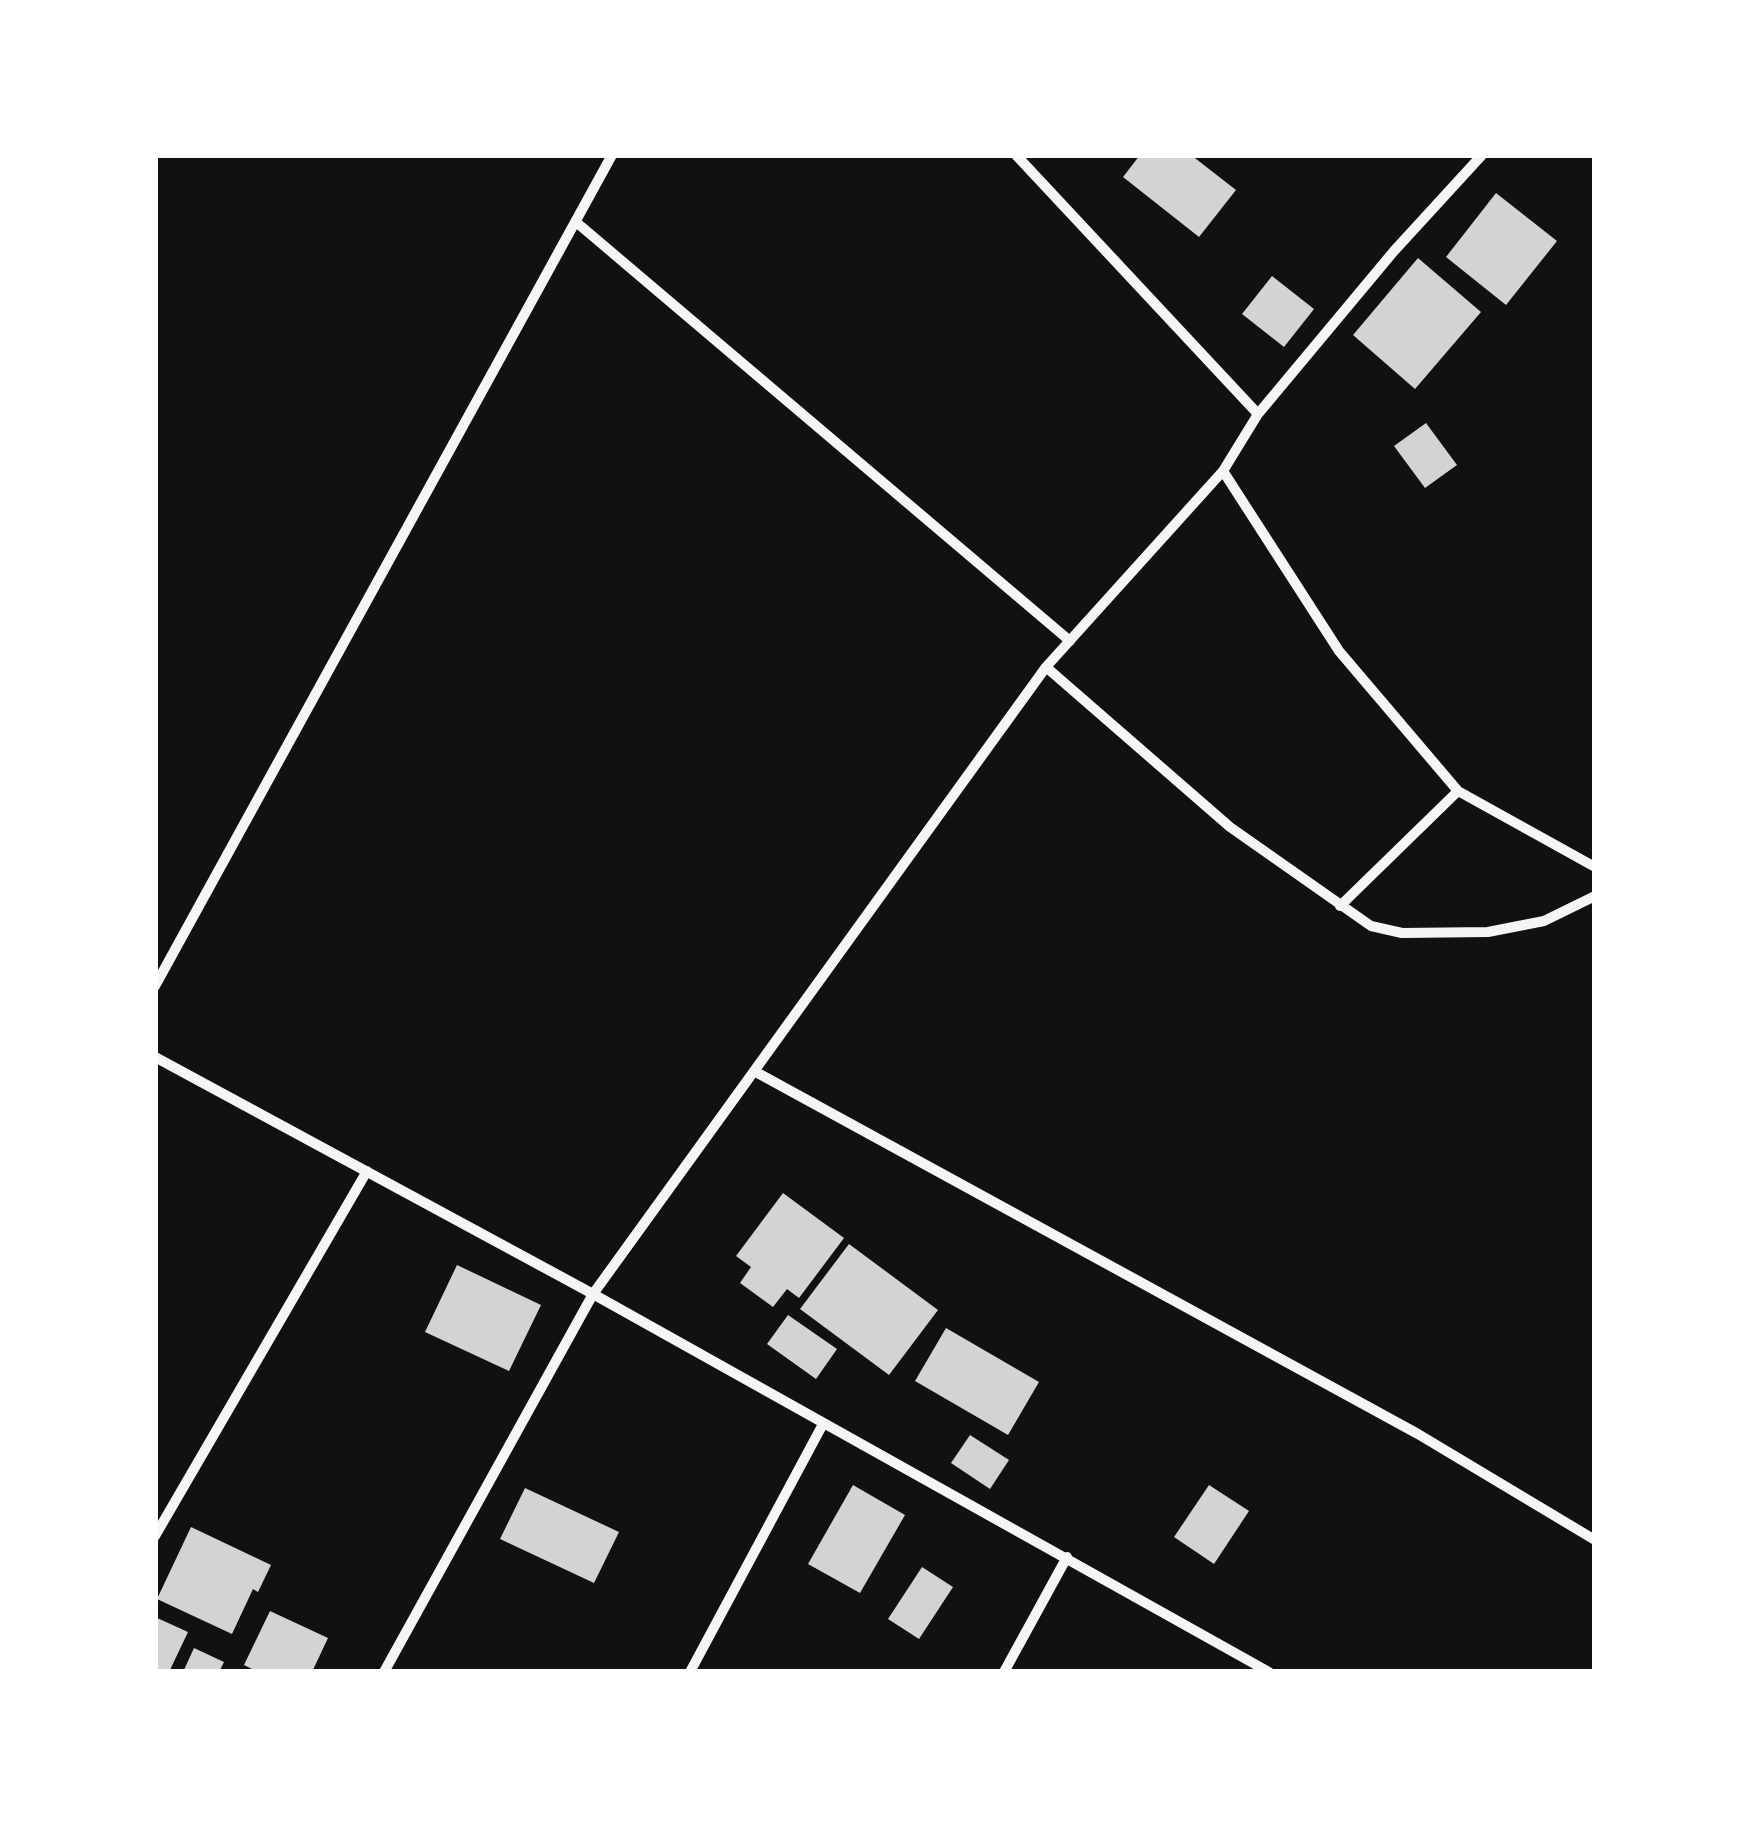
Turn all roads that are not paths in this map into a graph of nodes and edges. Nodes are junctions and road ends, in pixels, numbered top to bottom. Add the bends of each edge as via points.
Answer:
1 (612, 155) edge
2 (1016, 155) edge
3 (1482, 155) edge
4 (576, 222) junction
5 (1258, 414) junction
6 (1223, 470) junction
7 (1070, 642) junction
8 (1046, 667) junction
9 (1458, 791) junction
10 (1595, 867) edge
11 (1595, 896) edge
12 (1340, 906) junction
13 (155, 986) edge
14 (155, 1056) edge
15 (754, 1071) junction
16 (367, 1171) junction
17 (593, 1294) junction
18 (824, 1424) junction
19 (155, 1536) edge
20 (1595, 1540) edge
21 (1067, 1557) junction
22 (384, 1672) edge
23 (690, 1672) edge
24 (1004, 1672) edge
25 (1269, 1672) edge

1 - 4 street
2 - 5 street
3 - 5 street
4 - 7 street
4 - 13 street
5 - 6 street
6 - 7 street
6 - 9 street via 1340,651
7 - 8 street
8 - 12 street via 1230,827
8 - 15 street
9 - 10 street
9 - 12 street
11 - 12 street via 1544,921 1488,932 1402,933 1371,926
14 - 16 street
15 - 17 street
15 - 20 street via 1418,1434
16 - 17 street
16 - 19 street
17 - 18 street
17 - 22 street
18 - 21 street
18 - 23 street
21 - 24 street
21 - 25 street

